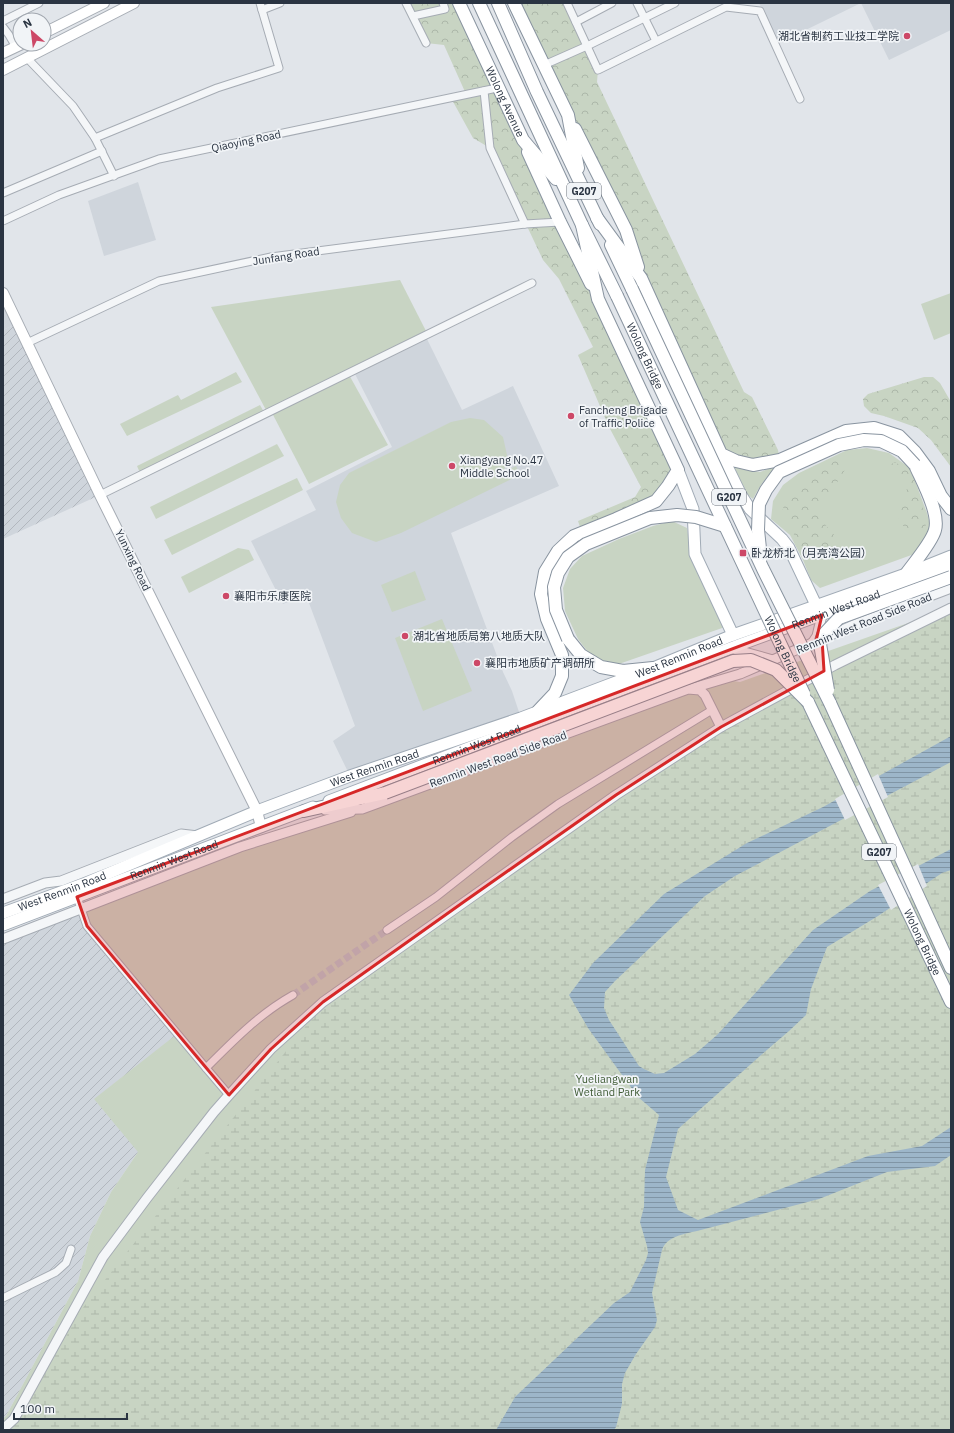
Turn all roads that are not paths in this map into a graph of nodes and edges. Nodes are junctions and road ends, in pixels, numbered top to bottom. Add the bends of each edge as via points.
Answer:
1 (38, 3) edge
2 (104, 3) edge
3 (134, 3) edge
4 (280, 3) edge
5 (406, 3) edge
6 (443, 3) edge
7 (459, 3) edge
8 (479, 3) edge
9 (498, 3) edge
10 (516, 3) edge
11 (567, 3) edge
12 (612, 3) edge
13 (637, 3) edge
14 (675, 3) edge
15 (261, 6) edge
16 (413, 16) junction
17 (644, 18) junction
18 (3, 21) edge
19 (576, 22) junction
20 (3, 27) edge
21 (52, 29) edge
22 (12, 38) edge
23 (656, 41) junction
24 (426, 43) dead end
25 (587, 46) junction
26 (12, 48) edge
27 (3, 53) edge
28 (27, 58) junction
29 (544, 65) junction
30 (3, 70) edge
31 (498, 88) junction
32 (484, 91) junction
33 (800, 99) dead end
34 (568, 115) junction
35 (96, 138) junction
36 (523, 140) junction
37 (102, 151) junction
38 (114, 176) junction
39 (582, 185) junction
40 (567, 191) junction
41 (3, 193) edge
42 (597, 218) junction
43 (3, 221) edge
44 (560, 222) junction
45 (525, 224) junction
46 (582, 225) junction
47 (641, 278) junction
48 (532, 283) dead end
49 (3, 293) edge
50 (617, 296) joint
51 (598, 299) junction
52 (27, 343) junction
53 (722, 454) junction
54 (678, 470) junction
55 (100, 495) junction
56 (951, 509) edge
57 (725, 526) junction
58 (951, 556) edge
59 (951, 567) edge
60 (763, 569) junction
61 (906, 574) junction
62 (951, 577) edge
63 (951, 588) edge
64 (951, 608) edge
65 (819, 610) junction
66 (733, 635) junction
67 (812, 643) junction
68 (730, 648) junction
69 (773, 660) junction
70 (653, 668) junction
71 (721, 679) junction
72 (688, 689) junction
73 (705, 695) junction
74 (808, 702) junction
75 (830, 703) junction
76 (712, 710) junction
77 (538, 711) junction
78 (720, 728) junction
79 (362, 809) junction
80 (256, 811) junction
81 (304, 811) junction
82 (261, 827) junction
83 (198, 836) junction
84 (77, 897) junction
85 (3, 899) edge
86 (81, 910) junction
87 (3, 913) edge
88 (3, 925) edge
89 (387, 930) tunnel mouth
90 (3, 939) edge
91 (951, 968) edge
92 (293, 995) tunnel mouth
93 (951, 1002) edge
94 (206, 1068) junction
95 (229, 1095) junction
96 (71, 1249) dead end
97 (3, 1298) edge
98 (3, 1429) edge

1 - 18 street
2 - 21 main road
3 - 28 main road
4 - 15 street
5 - 16 street
6 - 16 street via 445,9
7 - 31 highway, Wolong Avenue / G207
8 - 40 highway, Wolong Avenue / G207
9 - 39 highway, G207
10 - 29 highway, G207
11 - 19 street
12 - 19 street
13 - 17 street
14 - 17 street
15 - 35 street via 279,68 217,88
16 - 24 street
17 - 23 street
17 - 25 street
19 - 25 street
20 - 22 street
23 - 25 street via 598,70
23 - 33 street via 726,7 760,11
25 - 29 street
26 - 27 main road
28 - 30 main road
28 - 35 street via 73,106
29 - 34 highway, G207
31 - 32 street, Qiaoying Road
31 - 36 highway, Wolong Avenue / G207
32 - 38 street, Qiaoying Road via 159,159
32 - 45 street via 490,148
34 - 39 highway, G207
34 - 47 highway via 626,230
35 - 37 street
36 - 40 highway, Wolong Avenue / G207
36 - 44 highway
37 - 38 street
37 - 41 street
38 - 43 street, Qiaoying Road via 59,195
39 - 42 highway, G207
40 - 46 highway, Wolong Avenue / G207
42 - 47 highway
42 - 60 highway, Wolong Bridge / G207, bridge
44 - 45 street, Junfang Road
44 - 51 highway
45 - 52 street, Junfang Road via 271,257 159,281
46 - 50 highway, Wolong Avenue / G207
46 - 51 highway
47 - 53 highway
48 - 55 street
49 - 52 main road, Yunxing Road
50 - 57 highway, Wolong Bridge / G207, bridge
51 - 54 highway
52 - 55 main road, Yunxing Road
53 - 56 highway via 736,461 754,465 780,460 846,431 874,428 899,436 915,452
53 - 65 main road via 750,510 782,539 788,548
54 - 66 main road via 693,508 695,554
54 - 77 highway via 656,501 574,536 558,551 545,572 541,594 547,619 562,655 562,676 554,693
55 - 80 main road, Yunxing Road
57 - 70 highway, bridge via 696,517 677,515 650,518 586,544 568,557 558,573 554,588 556,610 568,639 581,655 601,667 623,671
57 - 74 highway, Wolong Bridge / G207, bridge
58 - 61 main road, West Renmin Road
59 - 65 main road, Renmin West Road
60 - 61 highway, bridge via 758,530 759,504 779,472 839,445 864,440 881,441 902,451 915,465 935,511 936,530
60 - 75 highway, Wolong Bridge / G207, bridge
61 - 65 main road, West Renmin Road
62 - 75 highway, bridge via 838,618 823,635 820,644
63 - 67 street, Renmin West Road Side Road
64 - 78 street via 835,665
65 - 66 main road, West Renmin Road
65 - 67 street via 818,636
65 - 68 main road, Renmin West Road
66 - 70 main road, West Renmin Road
67 - 69 street, Renmin West Road Side Road
68 - 69 street
68 - 81 main road, Renmin West Road
69 - 71 street, Renmin West Road Side Road
70 - 77 main road, West Renmin Road
71 - 72 street, Renmin West Road Side Road
71 - 73 street via 711,684
72 - 73 street via 700,690
72 - 79 street, Renmin West Road Side Road
73 - 76 street
74 - 81 highway, bridge via 776,670 751,660 733,661 385,793
74 - 93 highway, Wolong Bridge / G207
75 - 91 highway, Wolong Bridge / G207
76 - 78 street
76 - 89 street via 558,804 436,897
77 - 80 main road, West Renmin Road
78 - 95 street via 616,795 323,1002 271,1049
79 - 81 street, Renmin West Road Side Road
79 - 86 street via 240,847
80 - 82 main road, Yunxing Road
80 - 83 main road, West Renmin Road
81 - 82 main road, Renmin West Road
82 - 84 main road, Renmin West Road
83 - 85 street via 181,834 61,881 45,883
83 - 87 main road, West Renmin Road via 83,884
84 - 86 street
84 - 88 main road, Renmin West Road
86 - 90 street
86 - 94 street via 87,926
92 - 94 street via 260,1016
94 - 95 street
95 - 98 street via 103,1257 14,1418
96 - 97 street via 66,1263 56,1272

